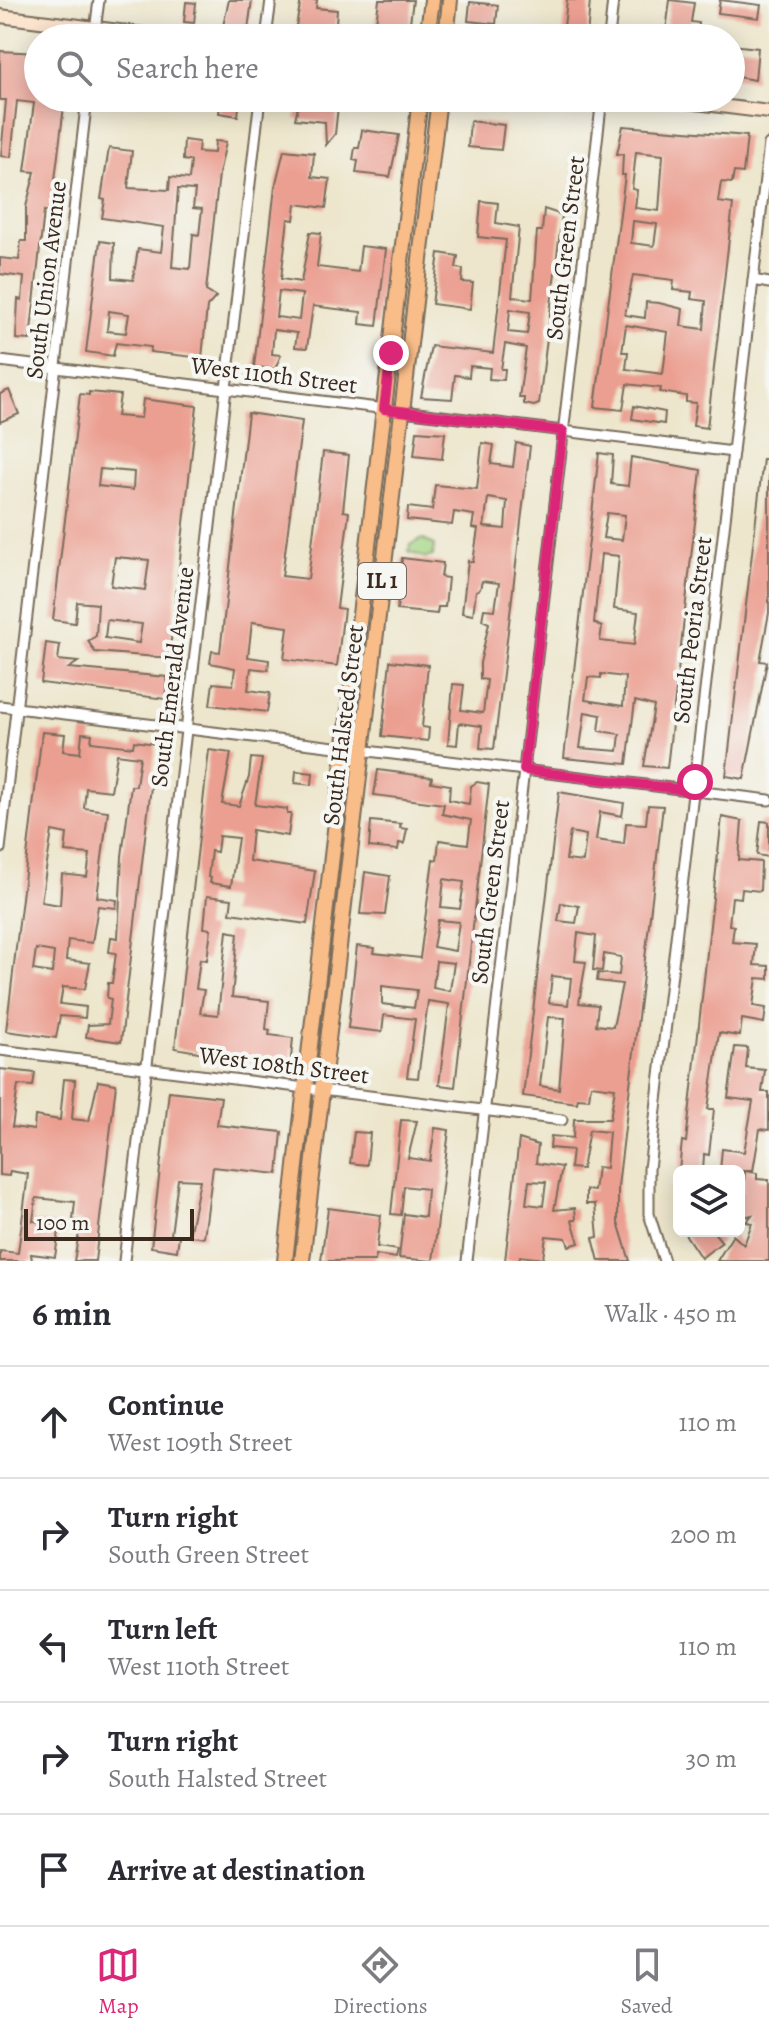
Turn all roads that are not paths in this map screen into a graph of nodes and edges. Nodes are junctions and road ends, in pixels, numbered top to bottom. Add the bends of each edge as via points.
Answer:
1 (99, 0) edge
2 (271, 0) edge
3 (432, 0) edge
4 (450, 0) edge
5 (613, 0) edge
6 (0, 16) edge
7 (45, 24) edge
8 (96, 24) edge
9 (268, 24) edge
10 (429, 24) edge
11 (447, 24) edge
12 (610, 24) edge
13 (745, 109) edge
14 (85, 112) edge
15 (258, 112) edge
16 (418, 112) edge
17 (437, 112) edge
18 (600, 112) edge
19 (769, 112) edge
20 (769, 144) edge
21 (753, 280) junction
22 (769, 283) edge
23 (0, 361) edge
24 (56, 368) junction
25 (225, 389) junction
26 (384, 409) junction
27 (401, 411) junction
28 (563, 431) junction
29 (733, 452) junction
30 (0, 706) edge
31 (16, 708) junction
32 (186, 729) junction
33 (345, 749) junction
34 (362, 751) junction
35 (524, 770) junction
36 (694, 791) junction
37 (769, 800) edge
38 (0, 849) edge
39 (0, 1050) edge
40 (146, 1068) junction
41 (305, 1087) junction
42 (322, 1090) junction
43 (485, 1110) junction
44 (562, 1120) dead end
45 (124, 1261) edge
46 (285, 1261) edge
47 (302, 1261) edge
48 (467, 1261) edge
49 (664, 1261) edge

1 - 8 street
2 - 9 street
3 - 10 main road
4 - 11 main road
5 - 12 street
6 - 7 main road
13 - 19 main road
14 - 24 street, South Union Avenue
15 - 25 street, South Emerald Avenue
16 - 26 main road, South Halsted Street / IL 1
17 - 27 main road, South Halsted Street / IL 1
18 - 28 street, South Green Street
20 - 21 street, South Peoria Street
21 - 22 street
21 - 29 street, South Peoria Street
23 - 24 street, West 110th Street
24 - 25 street, West 110th Street
24 - 31 street, South Union Avenue
25 - 26 street, West 110th Street
25 - 32 street, South Emerald Avenue
26 - 27 street, West 110th Street
26 - 33 main road, South Halsted Street / IL 1
27 - 28 street, West 110th Street
27 - 34 main road, South Halsted Street / IL 1
28 - 29 street, West 110th Street
28 - 35 street, South Green Street
29 - 36 street, South Peoria Street
30 - 31 street
31 - 32 street
31 - 38 street, South Union Avenue
32 - 33 street
32 - 40 street, South Emerald Avenue
33 - 34 street
33 - 41 main road, South Halsted Street / IL 1
34 - 35 street
34 - 42 main road, South Halsted Street / IL 1
35 - 36 street
35 - 43 street, South Green Street
36 - 37 street
36 - 49 street, South Peoria Street via 647,1194
39 - 40 street, West 108th Street
40 - 41 street, West 108th Street
40 - 45 street, South Emerald Avenue
41 - 42 street, West 108th Street
41 - 46 main road, South Halsted Street / IL 1
42 - 43 street, West 108th Street
42 - 47 main road, South Halsted Street / IL 1
43 - 44 street, West 108th Street
43 - 48 street, South Green Street

